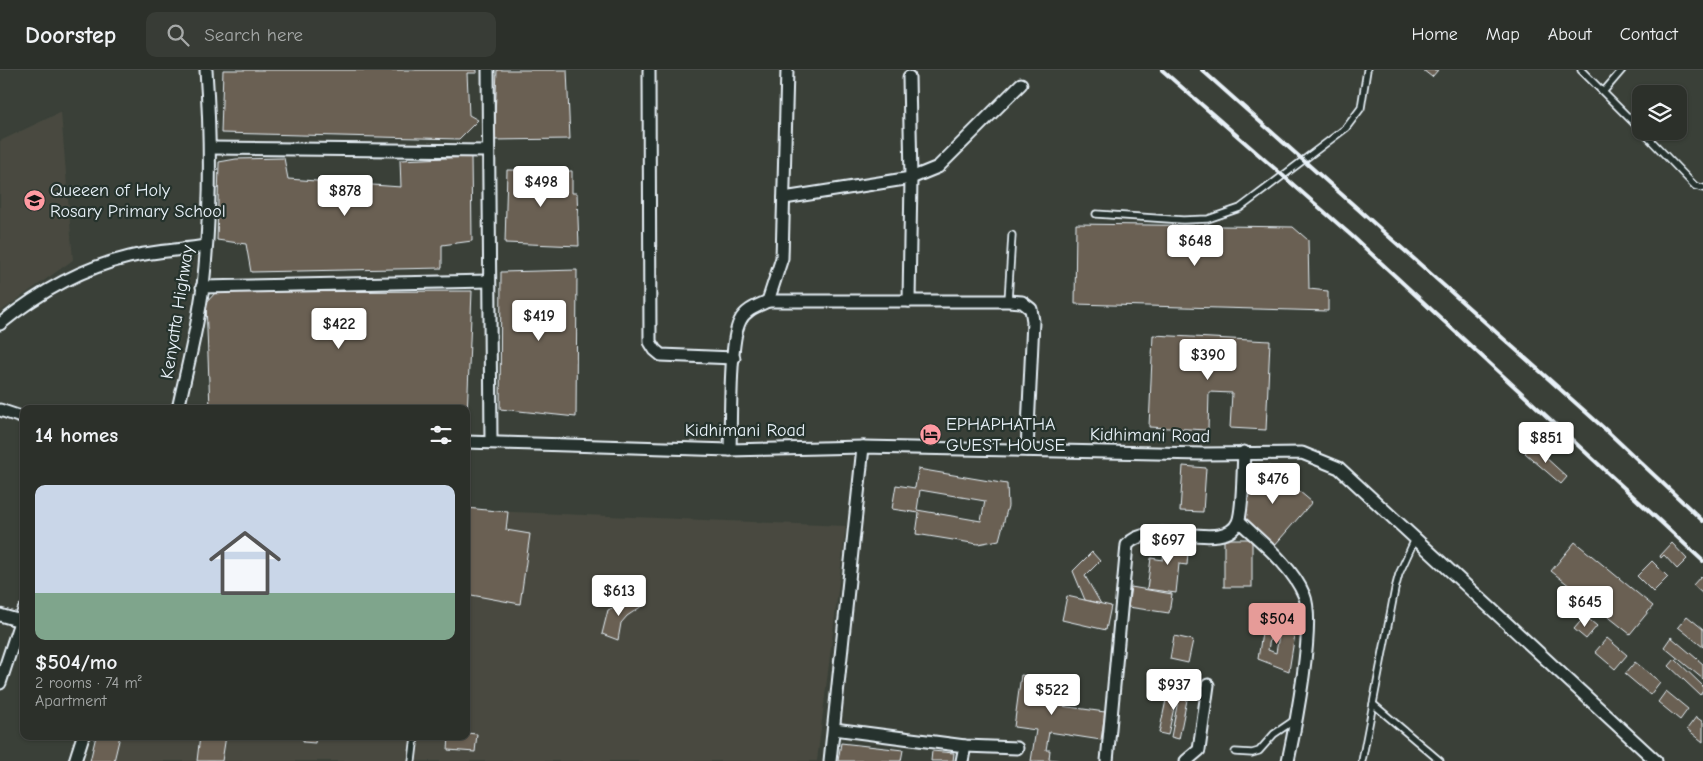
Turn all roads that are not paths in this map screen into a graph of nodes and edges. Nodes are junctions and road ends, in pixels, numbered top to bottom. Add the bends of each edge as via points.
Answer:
1 (206, 70) edge
2 (488, 70) edge
3 (649, 70) edge
4 (787, 70) edge
5 (1367, 70) edge
6 (1581, 70) edge
7 (1622, 70) edge
8 (909, 77) dead end
9 (1021, 84) dead end
10 (1604, 91) junction
11 (1632, 120) edge
12 (1651, 140) edge
13 (211, 148) junction
14 (488, 151) junction
15 (911, 178) junction
16 (1703, 188) edge
17 (784, 198) junction
18 (1096, 214) dead end
19 (1012, 235) dead end
20 (206, 246) junction
21 (489, 281) junction
22 (202, 288) junction
23 (768, 301) junction
24 (909, 301) junction
25 (1008, 301) junction
26 (0, 324) edge
27 (734, 358) junction
28 (179, 405) edge
29 (0, 410) edge
30 (20, 417) edge
31 (470, 442) edge
32 (491, 442) junction
33 (863, 447) junction
34 (730, 450) junction
35 (1027, 450) junction
36 (1244, 452) junction
37 (1238, 521) junction
38 (1415, 539) junction
39 (0, 615) edge
40 (20, 618) edge
41 (20, 626) edge
42 (0, 683) edge
43 (1208, 685) dead end
44 (1373, 704) junction
45 (1296, 719) junction
46 (834, 729) junction
47 (82, 740) edge
48 (415, 740) edge
49 (964, 746) junction
50 (1018, 748) dead end
51 (1235, 752) dead end
52 (75, 761) edge
53 (412, 761) edge
54 (830, 761) edge
55 (962, 761) edge
56 (1107, 761) edge
57 (1186, 761) edge
58 (1288, 761) edge
59 (1362, 761) edge
60 (1440, 761) edge
61 (1656, 761) edge

1 - 13 street, Kenyatta Highway
2 - 14 street
3 - 27 street via 650,342 662,355
4 - 17 street
5 - 18 lane via 1361,108 1346,128 1240,208 1208,219
6 - 10 lane
7 - 10 lane
8 - 15 street
9 - 15 street via 938,167
10 - 11 lane
12 - 16 lane via 1695,186
13 - 14 street
13 - 20 street, Kenyatta Highway
14 - 21 street
15 - 17 street
15 - 24 street
17 - 23 street via 782,258
19 - 25 lane
20 - 22 street, Kenyatta Highway
20 - 26 street via 129,257 70,278 24,304
21 - 22 street
21 - 32 street
22 - 28 street, Kenyatta Highway
23 - 24 street
23 - 27 street via 752,308 740,321
24 - 25 street
25 - 35 street via 1022,302 1031,309 1033,321
27 - 34 street
29 - 30 street
31 - 32 street, Kidhimani Road
32 - 34 street, Kidhimani Road
33 - 34 street, Kidhimani Road
33 - 35 street, Kidhimani Road
33 - 46 street
35 - 36 street, Kidhimani Road
36 - 37 street
36 - 38 street, Kidhimani Road via 1302,453 1339,468
37 - 45 street via 1294,579 1308,605 1307,646
37 - 56 street via 1232,531 1218,536 1158,532 1144,535 1127,545
38 - 44 lane via 1395,589
38 - 61 street, Kidhimani Road
39 - 40 street
41 - 42 street
43 - 57 street via 1199,750
44 - 59 lane
44 - 60 lane
45 - 51 lane via 1274,734 1259,751
45 - 58 street
46 - 49 street
46 - 54 street
47 - 52 street
48 - 53 lane
49 - 50 street
49 - 55 street

